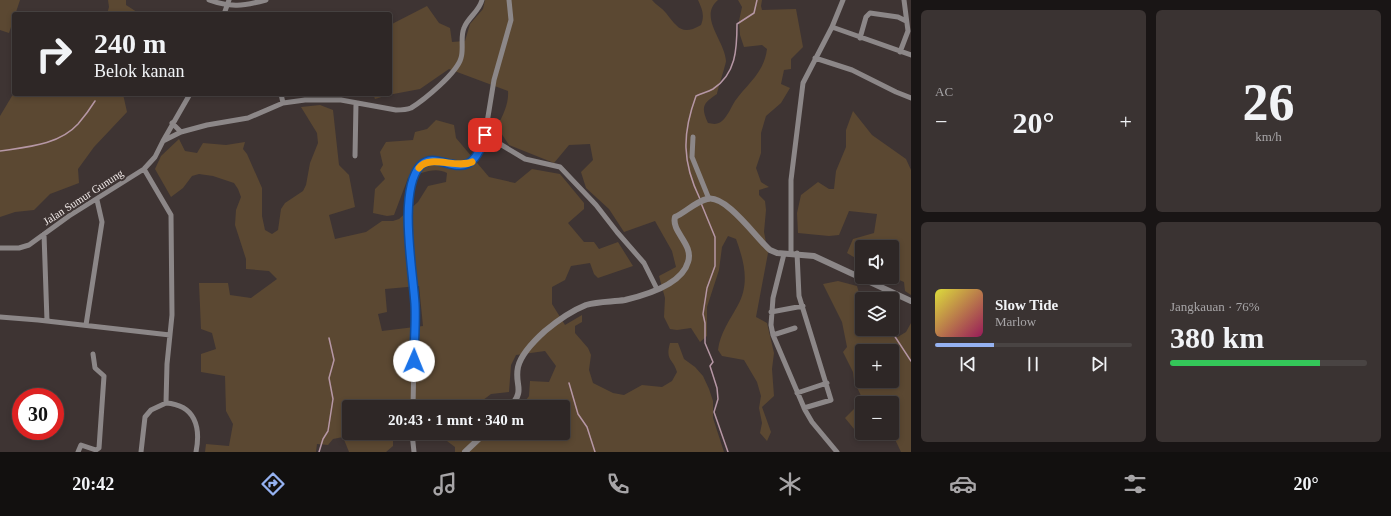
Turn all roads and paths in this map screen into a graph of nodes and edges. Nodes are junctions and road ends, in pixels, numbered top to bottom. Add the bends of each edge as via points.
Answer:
1 (209, 0) edge
2 (229, 0) edge
3 (266, 0) edge
4 (482, 0) edge
5 (509, 0) edge
6 (843, 0) edge
7 (904, 0) edge
8 (228, 6) junction
9 (225, 12) edge
10 (906, 21) junction
11 (832, 28) junction
12 (860, 38) junction
13 (900, 52) junction
14 (911, 55) edge
15 (815, 58) junction
16 (189, 96) edge
17 (281, 96) edge
18 (911, 98) edge
19 (283, 103) junction
20 (356, 103) junction
21 (172, 122) junction
22 (181, 132) junction
23 (485, 135) junction
24 (693, 137) dead end
25 (162, 141) junction
26 (355, 156) dead end
27 (144, 169) junction
28 (97, 200) junction
29 (703, 201) junction
30 (44, 234) junction
31 (0, 248) edge
32 (794, 253) junction
33 (784, 254) junction
34 (658, 289) junction
35 (911, 301) edge
36 (803, 306) junction
37 (771, 312) junction
38 (0, 317) edge
39 (46, 321) junction
40 (86, 325) junction
41 (795, 328) dead end
42 (170, 335) junction
43 (773, 335) junction
44 (93, 354) dead end
45 (827, 383) junction
46 (797, 393) junction
47 (413, 400) edge
48 (516, 400) edge
49 (166, 403) junction
50 (804, 408) junction
51 (413, 440) edge
52 (477, 440) edge
53 (78, 452) edge
54 (141, 452) edge
55 (196, 452) edge
56 (414, 452) edge
57 (465, 452) edge
58 (837, 452) edge

1 - 8 street
2 - 8 street
3 - 8 street via 244,6
4 - 20 street via 463,29 461,60 454,70 412,107 405,110
5 - 23 street via 511,20 494,80
6 - 11 street
7 - 10 street
8 - 9 street
10 - 12 street via 898,17 870,14 866,17
10 - 13 street via 908,32
11 - 12 street
11 - 15 street
12 - 13 street
13 - 14 street
15 - 18 street via 852,70
15 - 32 street via 804,84 791,180
16 - 21 street, Jalan Sumur Gunung
17 - 19 street
19 - 20 street via 326,99
19 - 22 street via 248,118 208,124
20 - 26 street
21 - 22 street
21 - 25 street, Jalan Sumur Gunung
22 - 25 street
23 - 34 street via 525,159 560,167 596,205 644,263
23 - 47 street via 481,150 474,161 465,165 425,163 420,166 410,190 408,211 415,305
24 - 29 street via 692,157
25 - 27 street, Jalan Sumur Gunung via 155,157
27 - 28 street, Jalan Sumur Gunung
27 - 42 street via 171,215
28 - 30 street, Jalan Sumur Gunung
28 - 40 street via 102,222
29 - 33 street via 723,203 770,250
29 - 34 street via 674,217 690,253 687,266 676,279
30 - 31 street, Jalan Sumur Gunung via 29,245
30 - 39 street
32 - 33 street
32 - 35 street via 814,256
32 - 36 street via 798,290
33 - 37 street
34 - 48 street via 625,300 586,305 544,332 520,360 517,373 518,397
36 - 37 street
36 - 45 street
37 - 43 street
38 - 39 street
39 - 40 street
40 - 42 street
41 - 43 street
42 - 49 street
43 - 46 street
44 - 53 street via 95,368 104,376 99,448 96,450 81,444
45 - 46 street
45 - 50 street via 831,401
46 - 50 street
49 - 54 street via 151,410 145,417
49 - 55 street via 193,415 198,430
50 - 58 street
51 - 56 street
52 - 57 street

